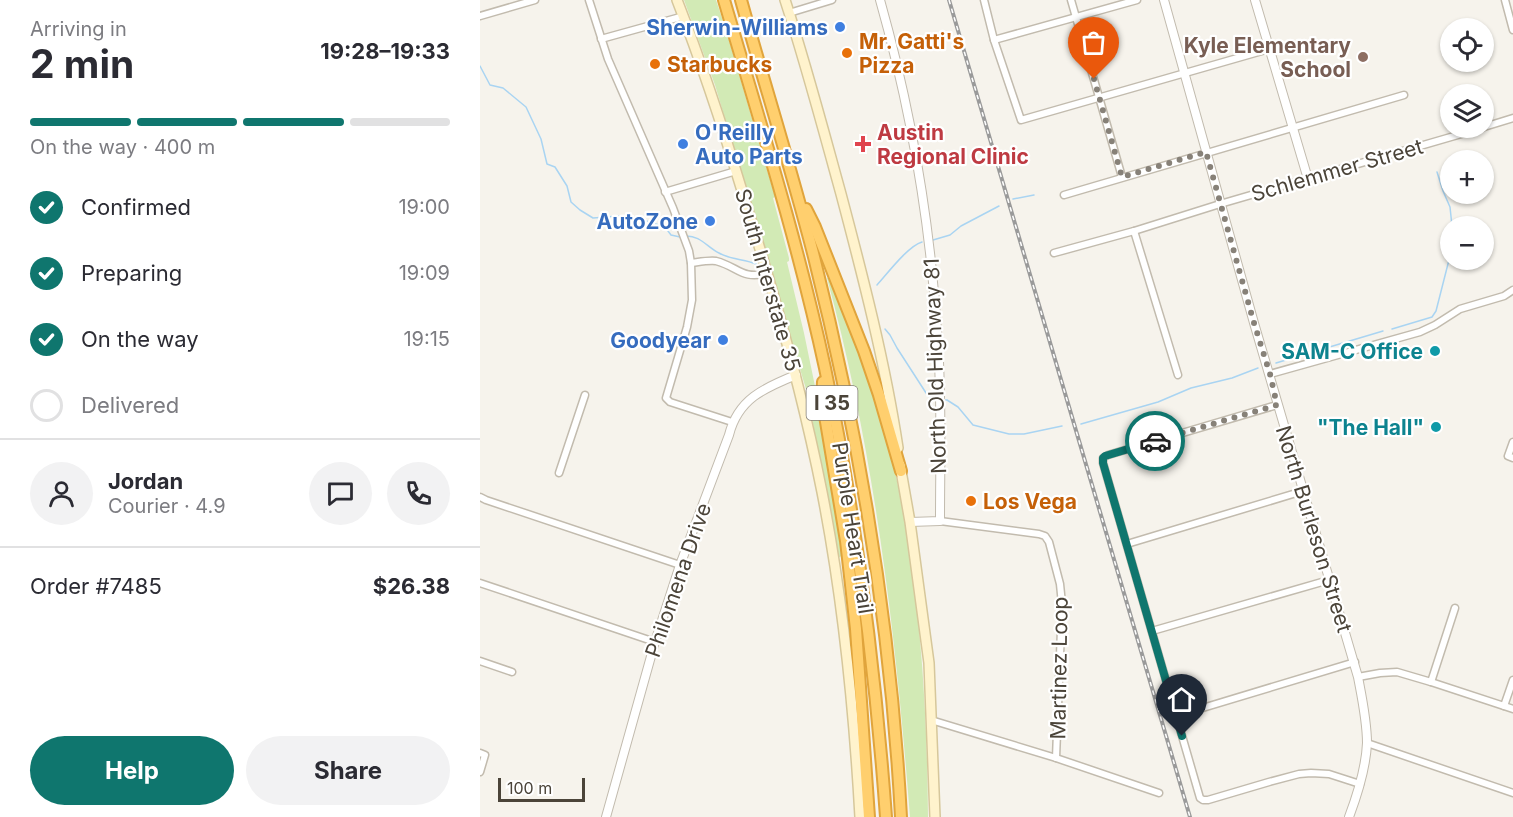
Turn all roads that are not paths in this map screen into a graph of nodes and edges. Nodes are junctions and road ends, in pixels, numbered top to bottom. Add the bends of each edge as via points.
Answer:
1 (535, 0) edge
2 (589, 0) edge
3 (677, 0) edge
4 (724, 0) edge
5 (741, 0) edge
6 (785, 0) edge
7 (832, 0) edge
8 (880, 0) edge
9 (984, 0) edge
10 (1071, 0) edge
11 (1137, 0) edge
12 (1164, 0) edge
13 (1255, 0) edge
14 (1505, 0) edge
15 (789, 13) junction
16 (480, 16) edge
17 (684, 16) junction
18 (1076, 18) junction
19 (1513, 30) edge
20 (601, 39) junction
21 (994, 40) junction
22 (1269, 50) junction
23 (1185, 74) junction
24 (1404, 95) dead end
25 (1100, 99) junction
26 (1513, 118) edge
27 (1494, 124) edge
28 (1292, 128) junction
29 (1446, 138) edge
30 (1206, 152) junction
31 (736, 171) junction
32 (1122, 177) junction
33 (1308, 179) junction
34 (794, 187) junction
35 (665, 192) junction
36 (1064, 195) dead end
37 (1220, 204) junction
38 (1134, 231) junction
39 (1054, 253) dead end
40 (691, 262) junction
41 (768, 273) junction
42 (1512, 291) edge
43 (824, 366) junction
44 (1270, 374) junction
45 (796, 375) junction
46 (1178, 375) dead end
47 (585, 395) dead end
48 (1277, 405) junction
49 (732, 423) junction
50 (1513, 442) edge
51 (1513, 458) edge
52 (901, 471) junction
53 (560, 473) dead end
54 (1303, 491) junction
55 (480, 497) edge
56 (940, 521) junction
57 (910, 522) junction
58 (1127, 544) junction
59 (680, 565) junction
60 (1329, 580) junction
61 (480, 583) edge
62 (1455, 608) dead end
63 (1152, 632) junction
64 (655, 642) junction
65 (480, 661) edge
66 (1354, 662) junction
67 (512, 672) dead end
68 (1358, 677) junction
69 (1513, 680) edge
70 (1431, 682) junction
71 (1504, 706) junction
72 (1513, 709) edge
73 (1176, 716) junction
74 (931, 720) junction
75 (1366, 743) junction
76 (480, 753) edge
77 (1056, 758) junction
78 (480, 772) edge
79 (1360, 784) junction
80 (1159, 793) dead end
81 (1513, 793) edge
82 (606, 817) edge
83 (860, 817) edge
84 (869, 817) edge
85 (886, 817) edge
86 (901, 817) edge
87 (935, 817) edge
88 (1349, 817) edge

1 - 16 street
2 - 20 street
3 - 17 main road, South Interstate 35
4 - 43 highway, Purple Heart Trail / I 35 via 789,220
5 - 34 highway, Purple Heart Trail / I 35
6 - 15 main road
7 - 15 street
8 - 56 street, North Old Highway 81 via 908,112 932,257 939,346
9 - 21 street
10 - 18 street
11 - 18 street
12 - 23 street, North Burleson Street
13 - 22 street
14 - 19 street
15 - 52 main road via 880,350
17 - 20 street
17 - 31 main road, South Interstate 35
18 - 21 street
18 - 25 street
20 - 35 street
21 - 25 street via 1021,120
22 - 23 street
22 - 28 street
23 - 25 street
23 - 30 street, North Burleson Street
24 - 28 street
25 - 32 street
26 - 27 street, Schlemmer Street
28 - 30 street
28 - 33 street
29 - 33 street, Schlemmer Street
30 - 32 street
30 - 37 street, North Burleson Street
31 - 35 street
31 - 41 main road, South Interstate 35
32 - 36 street
33 - 37 street, Schlemmer Street
34 - 52 highway via 815,227 864,351
34 - 86 highway, Purple Heart Trail / I 35 via 827,311 864,491 889,676
35 - 40 street
37 - 38 street, Schlemmer Street
37 - 44 street, North Burleson Street
38 - 39 street, Schlemmer Street
38 - 46 street
40 - 41 street via 715,261 747,276
40 - 49 street via 692,300 666,398
41 - 45 main road, South Interstate 35
42 - 44 street via 1460,309 1420,332
43 - 84 highway via 822,398 856,629
43 - 85 highway, Purple Heart Trail / I 35 via 861,571
44 - 48 street, North Burleson Street
45 - 49 street, Philomena Drive via 760,391
45 - 83 main road, South Interstate 35 via 835,568
47 - 53 street
48 - 54 street, North Burleson Street
48 - 58 street via 1103,458
49 - 59 street, Philomena Drive
50 - 51 street via 1508,456
52 - 57 main road
54 - 58 street
54 - 60 street, North Burleson Street
55 - 59 street
56 - 57 street, Martinez Loop
56 - 77 street, Martinez Loop via 1039,534 1049,542 1062,603
57 - 74 main road via 928,663
58 - 63 street
59 - 64 street, Philomena Drive
60 - 63 street
60 - 66 street, North Burleson Street
61 - 64 street
62 - 70 street
63 - 73 street
64 - 82 street, Philomena Drive
65 - 67 street
66 - 68 street, North Burleson Street
66 - 73 street
68 - 70 street via 1397,672
68 - 75 street, North Burleson Street
69 - 71 street
70 - 71 street
71 - 72 street
73 - 79 street via 1203,800 1311,773
74 - 77 street
74 - 87 main road
75 - 79 street, North Burleson Street
75 - 81 street
76 - 78 street via 485,755
77 - 80 street
79 - 88 street, North Burleson Street

